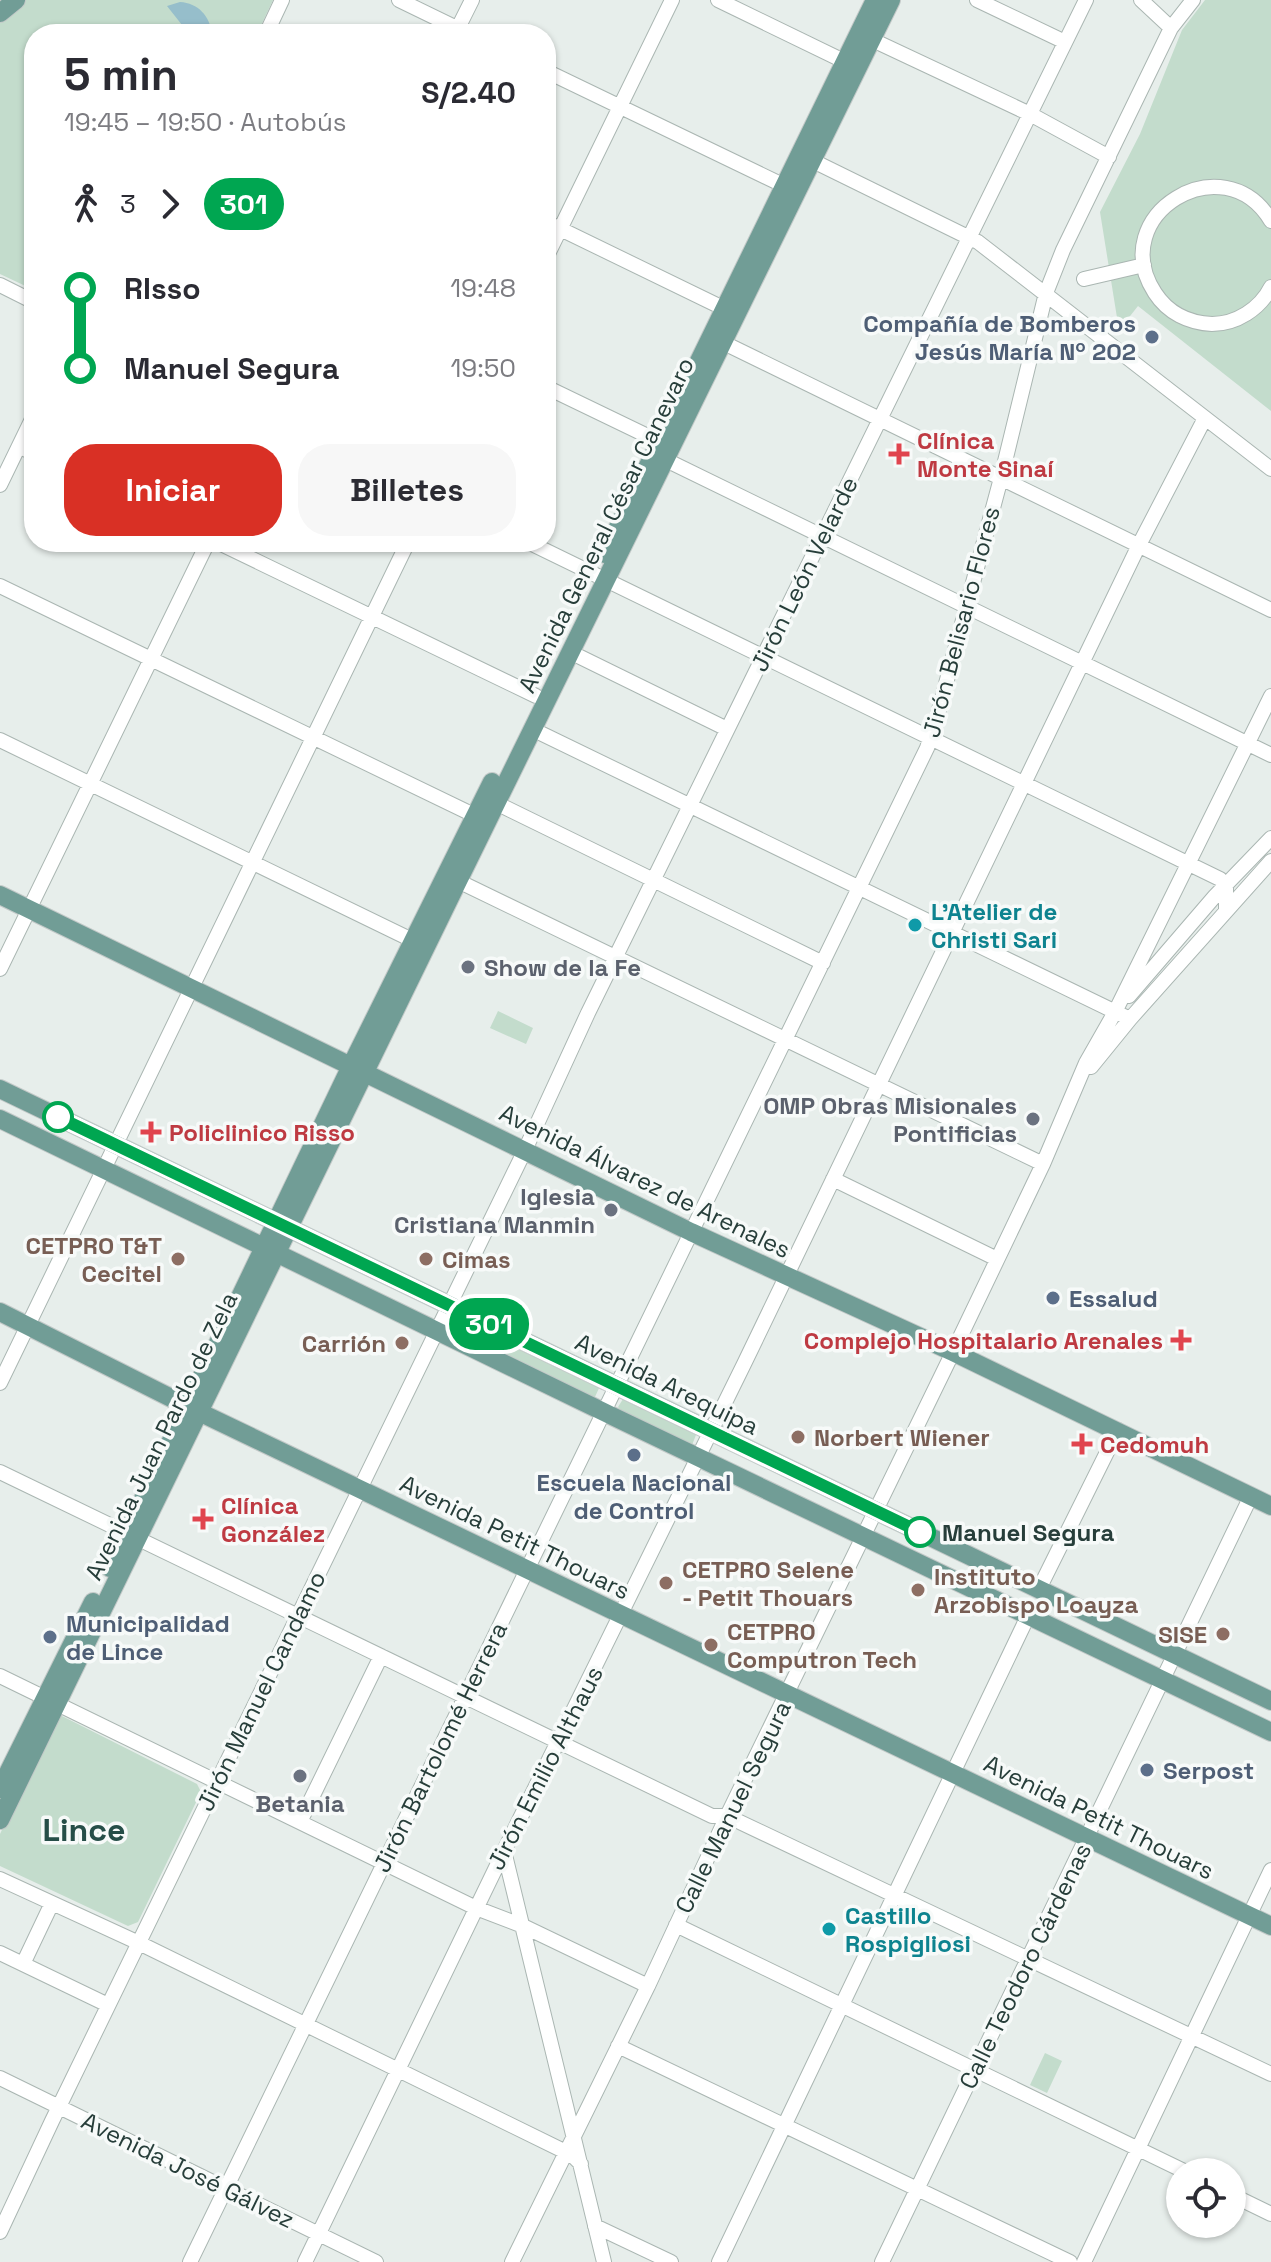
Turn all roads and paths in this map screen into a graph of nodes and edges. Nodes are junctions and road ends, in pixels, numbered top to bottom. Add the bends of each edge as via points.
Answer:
1 (16, 0) edge
2 (282, 0) edge
3 (399, 0) edge
4 (472, 0) edge
5 (672, 0) edge
6 (718, 0) edge
7 (875, 0) edge
8 (891, 0) edge
9 (977, 0) edge
10 (1086, 0) edge
11 (1141, 0) edge
12 (1193, 0) edge
13 (0, 13) edge
14 (271, 24) edge
15 (445, 24) edge
16 (463, 24) edge
17 (1171, 28) junction
18 (866, 37) junction
19 (1065, 42) junction
20 (852, 64) junction
21 (556, 76) edge
22 (620, 107) junction
23 (1030, 114) junction
24 (806, 157) junction
25 (1109, 157) junction
26 (791, 189) junction
27 (1271, 221) edge
28 (556, 227) edge
29 (560, 229) junction
30 (556, 237) edge
31 (969, 237) junction
32 (1144, 265) junction
33 (1084, 279) dead end
34 (0, 285) edge
35 (1271, 287) edge
36 (1046, 293) junction
37 (24, 297) edge
38 (725, 309) junction
39 (724, 343) junction
40 (556, 392) edge
41 (1205, 418) junction
42 (880, 419) junction
43 (24, 436) edge
44 (19, 446) junction
45 (24, 449) edge
46 (663, 451) junction
47 (1271, 469) edge
48 (1001, 478) junction
49 (0, 485) edge
50 (822, 536) junction
51 (1139, 545) junction
52 (203, 552) edge
53 (238, 552) edge
54 (403, 552) edge
55 (548, 552) edge
56 (600, 578) junction
57 (0, 586) edge
58 (966, 606) junction
59 (1271, 610) edge
60 (371, 617) junction
61 (570, 652) junction
62 (763, 657) junction
63 (151, 658) junction
64 (1082, 663) junction
65 (536, 696) junction
66 (1271, 696) edge
67 (532, 729) junction
68 (727, 729) junction
69 (313, 737) junction
70 (930, 738) junction
71 (0, 740) edge
72 (1248, 744) junction
73 (1271, 755) edge
74 (90, 784) junction
75 (1024, 784) junction
76 (496, 803) junction
77 (690, 805) junction
78 (481, 818) junction
79 (1271, 838) edge
80 (1271, 861) edge
81 (252, 862) junction
82 (1188, 863) junction
83 (653, 880) junction
84 (458, 881) junction
85 (1226, 886) junction
86 (861, 888) junction
87 (0, 895) edge
88 (29, 909) junction
89 (1226, 910) junction
90 (953, 932) junction
91 (1151, 939) junction
92 (414, 941) junction
93 (1169, 952) junction
94 (1187, 956) junction
95 (615, 957) junction
96 (823, 963) junction
97 (0, 969) edge
98 (190, 988) junction
99 (1115, 1012) junction
100 (1130, 1019) junction
101 (785, 1039) junction
102 (358, 1069) junction
103 (879, 1084) junction
104 (1077, 1087) junction
105 (0, 1089) edge
106 (0, 1119) edge
107 (115, 1144) junction
108 (525, 1150) junction
109 (1043, 1164) junction
110 (103, 1169) junction
111 (833, 1179) junction
112 (283, 1225) junction
113 (691, 1232) junction
114 (270, 1250) junction
115 (997, 1259) junction
116 (786, 1275) junction
117 (449, 1305) junction
118 (0, 1312) edge
119 (28, 1326) junction
120 (436, 1331) junction
121 (953, 1352) junction
122 (0, 1383) edge
123 (616, 1386) junction
124 (194, 1409) junction
125 (603, 1412) junction
126 (1118, 1430) junction
127 (711, 1431) junction
128 (698, 1458) junction
129 (0, 1472) edge
130 (359, 1489) junction
131 (1251, 1496) junction
132 (1271, 1506) edge
133 (876, 1511) junction
134 (133, 1536) junction
135 (863, 1537) junction
136 (527, 1569) junction
137 (1039, 1589) junction
138 (622, 1615) junction
139 (297, 1616) junction
140 (1028, 1616) junction
141 (1176, 1655) junction
142 (381, 1656) junction
143 (0, 1676) edge
144 (1163, 1680) junction
145 (787, 1694) junction
146 (465, 1696) junction
147 (50, 1700) junction
148 (1271, 1701) edge
149 (1271, 1732) edge
150 (559, 1741) junction
151 (953, 1774) junction
152 (217, 1781) junction
153 (0, 1789) edge
154 (727, 1816) junction
155 (0, 1820) edge
156 (300, 1822) junction
157 (1087, 1838) junction
158 (504, 1851) junction
159 (384, 1863) junction
160 (1271, 1870) edge
161 (0, 1879) edge
162 (894, 1895) junction
163 (476, 1908) junction
164 (49, 1909) junction
165 (1249, 1915) junction
166 (676, 1925) junction
167 (523, 1926) junction
168 (1271, 1926) edge
169 (139, 1943) junction
170 (0, 1953) edge
171 (1028, 1959) junction
172 (23, 1964) junction
173 (648, 1986) junction
174 (108, 2005) junction
175 (842, 2005) junction
176 (304, 2024) junction
177 (1192, 2036) junction
178 (618, 2046) junction
179 (975, 2069) junction
180 (398, 2070) junction
181 (1271, 2074) edge
182 (0, 2078) edge
183 (59, 2107) junction
184 (784, 2125) junction
185 (574, 2134) junction
186 (1138, 2148) junction
187 (566, 2152) junction
188 (1166, 2162) edge
189 (581, 2164) junction
190 (226, 2189) junction
191 (917, 2189) junction
192 (1246, 2202) edge
193 (1271, 2214) edge
194 (595, 2226) junction
195 (0, 2232) edge
196 (318, 2234) junction
197 (190, 2262) edge
198 (305, 2262) edge
199 (376, 2262) edge
200 (512, 2262) edge
201 (604, 2262) edge
202 (671, 2262) edge
203 (719, 2262) edge
204 (882, 2262) edge
205 (1070, 2262) edge
206 (1084, 2262) edge

1 - 13 main road
2 - 14 street
3 - 15 street
4 - 16 street
5 - 22 street
6 - 20 street
7 - 18 main road, Avenida General César Canevaro
8 - 18 main road, Avenida General César Canevaro
9 - 19 street
10 - 19 street, Jirón León Velarde
11 - 17 street
12 - 17 street, Jirón Belisario Flores
17 - 25 street, Jirón Belisario Flores
18 - 20 main road, Avenida General César Canevaro
18 - 23 street
19 - 23 street, Jirón León Velarde
20 - 24 main road, Avenida General César Canevaro
21 - 22 street
22 - 26 street
22 - 29 street
23 - 25 street
23 - 31 street, Jirón León Velarde
24 - 26 main road, Avenida General César Canevaro
24 - 31 street
25 - 36 street, Jirón Belisario Flores
26 - 38 main road, Avenida General César Canevaro
26 - 39 main road, Avenida General César Canevaro
27 - 32 street via 1237,192 1218,187 1182,194 1154,219 1146,236
28 - 29 street
29 - 30 street
29 - 38 street
31 - 36 street
31 - 42 street, Jirón León Velarde
32 - 33 street
32 - 35 street via 1160,301 1194,322 1234,320 1252,310
34 - 37 street
36 - 41 street
36 - 48 street, Jirón Belisario Flores
38 - 46 main road, Avenida General César Canevaro
39 - 42 street
39 - 46 main road, Avenida General César Canevaro
40 - 46 street
41 - 47 street
41 - 51 street, Jirón Emilio Althaus
42 - 48 street
42 - 50 street, Jirón León Velarde
43 - 44 street
44 - 45 street
44 - 49 street
46 - 50 street
46 - 56 main road, Avenida General César Canevaro
48 - 51 street
48 - 58 street, Jirón Belisario Flores
50 - 58 street
50 - 62 street, Jirón León Velarde
51 - 59 street
51 - 64 street, Jirón Emilio Althaus
52 - 63 street
53 - 60 street
54 - 60 street
55 - 56 street
56 - 61 main road, Avenida General César Canevaro
56 - 62 street
56 - 65 main road, Avenida General César Canevaro
57 - 63 street
58 - 64 street
58 - 70 street, Jirón Belisario Flores
60 - 65 street
60 - 69 street
61 - 67 main road, Avenida General César Canevaro
61 - 68 street
62 - 68 street, Jirón León Velarde
62 - 70 street
63 - 69 street
63 - 74 street
64 - 72 street
64 - 75 street, Jirón Emilio Althaus
65 - 78 main road, Avenida General César Canevaro
66 - 72 street
67 - 76 main road, Avenida General César Canevaro
67 - 77 street
68 - 77 street, Jirón León Velarde
69 - 78 street
69 - 81 street
70 - 75 street
70 - 86 street, Jirón Belisario Flores
71 - 74 street
72 - 73 street
72 - 82 street
74 - 81 street
74 - 88 street
75 - 82 street
75 - 90 street, Jirón Emilio Althaus
76 - 78 main road, Avenida General César Canevaro
76 - 83 street
77 - 83 street, Jirón León Velarde
77 - 86 street
78 - 84 main road, Avenida General César Canevaro
78 - 92 main road, Avenida General César Canevaro
79 - 85 street
80 - 89 street
81 - 92 street
81 - 98 street
82 - 85 street
82 - 91 street
83 - 95 street, Jirón León Velarde
83 - 96 street
84 - 95 street
84 - 102 main road, Avenida General César Canevaro
85 - 89 street
85 - 93 street
86 - 90 street
86 - 96 street, Jirón Belisario Flores
87 - 88 main road, Avenida Álvarez de Arenales
88 - 97 street
88 - 98 main road, Avenida Álvarez de Arenales
89 - 94 street
90 - 99 street
90 - 103 street, Jirón Emilio Althaus
91 - 93 street
91 - 99 street
92 - 102 main road, Avenida General César Canevaro
93 - 94 street
93 - 99 street
94 - 100 street
95 - 101 street
95 - 108 street, Jirón León Velarde
96 - 101 street, Jirón Belisario Flores
98 - 102 main road, Avenida Álvarez de Arenales
98 - 107 street
99 - 100 street
99 - 104 street
100 - 104 street
101 - 103 street
101 - 113 street, Jirón Belisario Flores
102 - 108 main road, Avenida Álvarez de Arenales
102 - 112 main road, Avenida Juan Pardo de Zela
103 - 109 street
103 - 111 street, Jirón Emilio Althaus
104 - 109 street, Calle Manuel Segura
105 - 107 main road, Avenida Arequipa
106 - 110 main road
107 - 110 street
107 - 112 main road, Avenida Arequipa
108 - 113 main road, Avenida Álvarez de Arenales
108 - 117 street, Jirón Manuel Candamo
109 - 115 street, Calle Manuel Segura
110 - 114 main road
110 - 119 street
111 - 115 street
111 - 116 street, Jirón Emilio Althaus
112 - 114 main road, Avenida Juan Pardo de Zela
112 - 117 main road, Avenida Arequipa
113 - 116 main road, Avenida Álvarez de Arenales
113 - 123 street, Jirón Bartolomé Herrera
114 - 120 main road
114 - 124 main road, Avenida Juan Pardo de Zela
115 - 121 street, Calle Manuel Segura
116 - 121 main road, Avenida Álvarez de Arenales
116 - 127 street, Jirón Emilio Althaus
117 - 120 street, Jirón Manuel Candamo
117 - 123 main road, Avenida Arequipa
118 - 119 main road, Avenida Petit Thouars
119 - 122 street
119 - 124 main road, Avenida Petit Thouars
120 - 125 main road
120 - 130 street, Jirón Manuel Candamo
121 - 126 main road, Avenida Álvarez de Arenales
121 - 133 street, Calle Manuel Segura
123 - 125 street, Jirón Bartolomé Herrera
123 - 127 main road, Avenida Arequipa
124 - 130 main road, Avenida Petit Thouars
124 - 134 main road, Avenida Juan Pardo de Zela
125 - 128 main road
125 - 136 street, Jirón Bartolomé Herrera
126 - 131 main road, Avenida Álvarez de Arenales
126 - 137 street
127 - 128 street, Jirón Emilio Althaus
127 - 133 main road, Avenida Arequipa
128 - 135 main road
128 - 138 street, Jirón Emilio Althaus
129 - 134 street
130 - 136 main road, Avenida Petit Thouars
130 - 139 street, Jirón Manuel Candamo
131 - 132 main road, Avenida Álvarez de Arenales
131 - 141 street, Calle Teodoro Cárdenas
133 - 135 street, Calle Manuel Segura
133 - 137 main road, Avenida Arequipa
134 - 139 street
134 - 147 main road, Avenida Juan Pardo de Zela
135 - 140 main road
135 - 145 street, Calle Manuel Segura
136 - 138 main road, Avenida Petit Thouars
136 - 146 street, Jirón Bartolomé Herrera
137 - 141 main road, Avenida Arequipa
138 - 145 main road, Avenida Petit Thouars
138 - 150 street, Jirón Emilio Althaus
139 - 142 street
139 - 152 street, Jirón Manuel Candamo
140 - 144 main road
140 - 151 street
141 - 144 street, Calle Teodoro Cárdenas
141 - 148 main road, Avenida Arequipa
142 - 146 street
142 - 156 street
143 - 147 street
144 - 149 main road
144 - 157 street, Calle Teodoro Cárdenas
145 - 151 main road, Avenida Petit Thouars
145 - 154 street, Calle Manuel Segura
146 - 150 street
146 - 159 street, Jirón Bartolomé Herrera
147 - 152 street
147 - 153 main road, Avenida Juan Pardo de Zela
147 - 155 main road, Avenida Juan Pardo de Zela
150 - 154 street via 712,1816
150 - 158 street, Jirón Emilio Althaus
151 - 157 main road, Avenida Petit Thouars
151 - 162 street
152 - 156 street
152 - 169 street, Jirón Manuel Candamo
154 - 162 street
154 - 166 street, Calle Manuel Segura
156 - 159 street
157 - 165 main road, Avenida Petit Thouars
157 - 171 street, Calle Teodoro Cárdenas
158 - 163 street, Jirón Emilio Althaus
158 - 167 street
159 - 163 street
159 - 176 street, Jirón Bartolomé Herrera
160 - 165 street
161 - 164 street
162 - 171 street
162 - 175 street
163 - 167 street
163 - 180 street, Jirón Emilio Althaus
164 - 169 street
164 - 172 street
165 - 168 main road, Avenida Petit Thouars
165 - 177 street
166 - 173 street, Calle Manuel Segura
166 - 175 street
167 - 173 street
167 - 185 street
169 - 174 street, Jirón Manuel Candamo
169 - 176 street
170 - 172 street
171 - 177 street
171 - 179 street, Calle Teodoro Cárdenas
172 - 174 street
173 - 178 street, Calle Manuel Segura
174 - 183 street, Jirón Manuel Candamo
175 - 179 street
175 - 184 street
176 - 180 street
176 - 190 street, Jirón Bartolomé Herrera
177 - 181 street
177 - 186 street
178 - 184 street
178 - 185 street, Calle Manuel Segura
179 - 186 street
179 - 191 street, Calle Teodoro Cárdenas
180 - 187 street
180 - 196 street, Jirón Emilio Althaus
182 - 183 street, Avenida José Gálvez
183 - 190 street, Avenida José Gálvez
183 - 195 street, Jirón Manuel Candamo
184 - 191 street
184 - 203 street
185 - 187 street, Calle Manuel Segura
185 - 189 street
186 - 188 street
186 - 206 street
187 - 189 street
187 - 200 street, Calle Manuel Segura
189 - 194 street
190 - 196 street, Avenida José Gálvez
190 - 197 street, Jirón Bartolomé Herrera
191 - 204 street, Calle Teodoro Cárdenas
191 - 205 street
192 - 193 street
194 - 201 street
194 - 202 street
196 - 198 street, Jirón Emilio Althaus
196 - 199 street, Avenida José Gálvez

